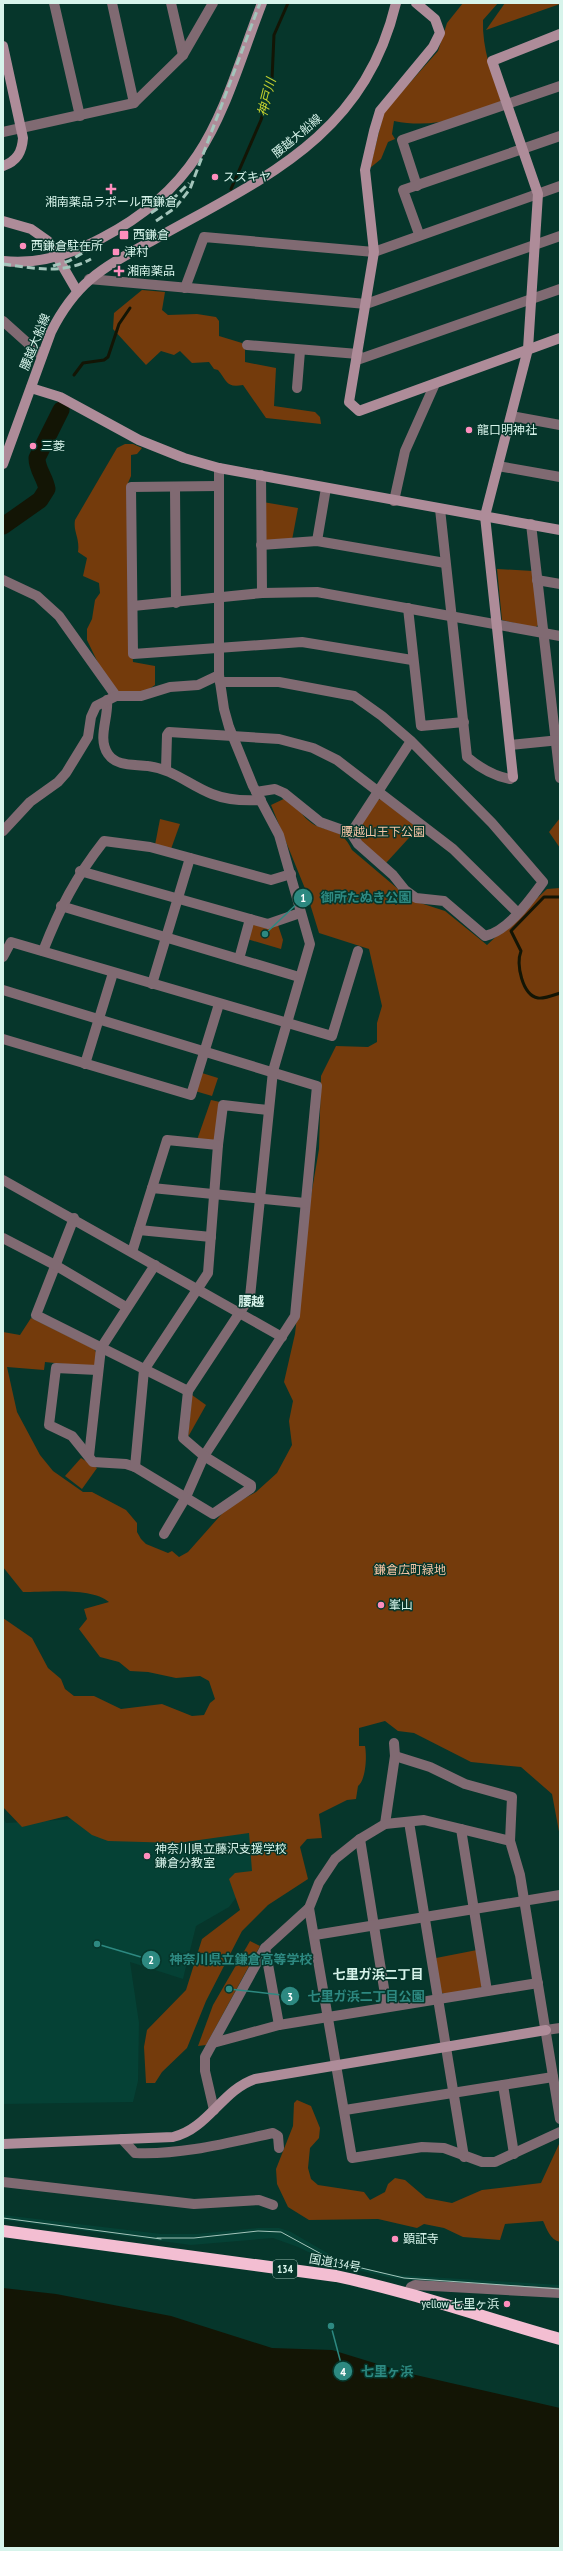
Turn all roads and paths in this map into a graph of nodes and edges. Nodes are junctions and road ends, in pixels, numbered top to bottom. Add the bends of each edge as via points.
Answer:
1 (54, 3) edge
2 (112, 3) edge
3 (171, 3) edge
4 (213, 3) edge
5 (262, 3) edge
6 (396, 3) edge
7 (416, 3) edge
8 (560, 34) edge
9 (3, 46) edge
10 (182, 55) junction
11 (560, 86) edge
12 (134, 103) junction
13 (508, 105) junction
14 (80, 116) junction
15 (21, 129) junction
16 (3, 132) edge
17 (560, 136) edge
18 (524, 149) junction
19 (3, 166) edge
20 (416, 186) junction
21 (560, 186) edge
22 (538, 194) junction
23 (3, 221) edge
24 (419, 234) junction
25 (560, 236) edge
26 (535, 244) junction
27 (374, 252) junction
28 (57, 256) junction
29 (3, 261) edge
30 (89, 279) junction
31 (185, 288) junction
32 (560, 289) edge
33 (77, 291) junction
34 (530, 299) junction
35 (366, 304) junction
36 (3, 321) edge
37 (560, 338) edge
38 (247, 345) dead end
39 (528, 349) junction
40 (300, 351) junction
41 (42, 356) junction
42 (358, 357) junction
43 (434, 386) junction
44 (31, 388) junction
45 (297, 388) dead end
46 (511, 416) junction
47 (558, 423) edge
48 (6, 445) edge
49 (3, 464) edge
50 (498, 466) junction
51 (219, 468) junction
52 (261, 476) junction
53 (560, 477) edge
54 (217, 486) junction
55 (175, 488) junction
56 (326, 488) junction
57 (394, 500) junction
58 (440, 509) junction
59 (485, 516) junction
60 (531, 524) junction
61 (560, 530) edge
62 (317, 541) junction
63 (261, 545) junction
64 (446, 563) junction
65 (3, 580) edge
66 (537, 580) junction
67 (560, 584) edge
68 (262, 593) junction
69 (219, 598) junction
70 (176, 603) junction
71 (133, 606) junction
72 (408, 608) junction
73 (452, 616) junction
74 (497, 626) junction
75 (544, 634) junction
76 (560, 636) edge
77 (219, 646) junction
78 (412, 660) junction
79 (220, 678) junction
80 (549, 686) junction
81 (560, 688) edge
82 (112, 698) junction
83 (464, 722) junction
84 (233, 737) junction
85 (558, 740) edge
86 (411, 742) junction
87 (510, 744) junction
88 (166, 769) junction
89 (560, 778) edge
90 (378, 792) junction
91 (258, 796) junction
92 (3, 831) edge
93 (351, 833) junction
94 (190, 858) junction
95 (80, 871) junction
96 (291, 874) junction
97 (179, 897) junction
98 (61, 906) junction
99 (517, 912) junction
100 (300, 913) junction
101 (250, 919) junction
102 (166, 937) junction
103 (43, 951) junction
104 (358, 951) dead end
105 (3, 957) edge
106 (239, 959) junction
107 (113, 973) junction
108 (299, 977) junction
109 (152, 984) junction
110 (3, 990) edge
111 (219, 1004) junction
112 (100, 1018) junction
113 (287, 1023) junction
114 (3, 1039) edge
115 (206, 1050) junction
116 (85, 1064) junction
117 (273, 1071) junction
118 (268, 1110) junction
119 (218, 1145) junction
120 (3, 1180) edge
121 (152, 1188) junction
122 (215, 1194) junction
123 (259, 1198) junction
124 (305, 1203) junction
125 (74, 1218) junction
126 (139, 1230) junction
127 (211, 1237) junction
128 (3, 1238) edge
129 (132, 1252) junction
130 (155, 1265) junction
131 (55, 1266) junction
132 (196, 1289) junction
133 (126, 1307) junction
134 (240, 1312) junction
135 (282, 1338) junction
136 (101, 1348) junction
137 (97, 1370) junction
138 (144, 1370) junction
139 (188, 1391) junction
140 (89, 1456) junction
141 (204, 1456) junction
142 (135, 1467) junction
143 (186, 1497) junction
144 (164, 1534) dead end
145 (394, 1743) dead end
146 (395, 1756) junction
147 (409, 1822) junction
148 (385, 1824) junction
149 (461, 1829) junction
150 (360, 1839) junction
151 (510, 1841) junction
152 (560, 1895) edge
153 (524, 1901) junction
154 (309, 1908) junction
155 (474, 1909) junction
156 (424, 1917) junction
157 (374, 1926) junction
158 (315, 1935) junction
159 (265, 1948) junction
160 (538, 1983) junction
161 (487, 1991) junction
162 (438, 1999) junction
163 (387, 2007) junction
164 (329, 2017) junction
165 (279, 2025) junction
166 (560, 2028) edge
167 (546, 2030) junction
168 (213, 2042) junction
169 (446, 2046) junction
170 (337, 2065) junction
171 (553, 2077) junction
172 (503, 2085) junction
173 (453, 2093) junction
174 (214, 2110) junction
175 (345, 2110) junction
176 (560, 2119) edge
177 (560, 2132) edge
178 (122, 2139) junction
179 (3, 2144) edge
180 (279, 2148) dead end
181 (514, 2154) junction
182 (464, 2157) junction
183 (3, 2182) edge
184 (273, 2205) dead end
185 (3, 2231) edge
186 (408, 2293) junction
187 (560, 2293) edge
188 (560, 2339) edge

1 - 14 street
2 - 12 street
3 - 10 street
4 - 10 street
5 - 28 street via 216,125 202,152 186,174 150,209 131,222 94,242
6 - 30 street, 腰越大船線 via 377,58 362,86 319,138 261,181
7 - 27 street via 435,19 440,33 432,47 384,106 374,131 365,170
8 - 13 street via 493,59
9 - 15 street
10 - 12 street
11 - 13 street
12 - 14 street
13 - 18 street
13 - 20 street via 402,140
14 - 15 street
15 - 16 street
15 - 19 street via 22,148 18,157
17 - 18 street
18 - 20 street
18 - 22 street
20 - 24 street via 403,190
21 - 22 street
22 - 24 street
22 - 26 street
23 - 28 street via 40,234 48,240
24 - 27 street
25 - 26 street
26 - 34 street
26 - 35 street
27 - 31 street via 204,237
27 - 35 street
28 - 29 street via 38,260
28 - 33 street
30 - 31 street
30 - 33 street, 腰越大船線
31 - 35 street
32 - 34 street
33 - 41 street, 腰越大船線 via 61,312
34 - 39 street
34 - 42 street
35 - 42 street
36 - 41 street
37 - 39 street
38 - 40 street
39 - 43 street
39 - 46 street
40 - 42 street
40 - 45 street
41 - 44 street, 腰越大船線
42 - 43 street via 349,402 359,411
43 - 57 street via 405,451
44 - 48 street, 腰越大船線
44 - 51 street via 60,397 139,440 184,458
46 - 47 street
46 - 50 street
48 - 49 street, 腰越大船線
50 - 53 street
50 - 59 street
51 - 52 street
51 - 54 street
52 - 56 street
52 - 63 street
54 - 55 street
54 - 69 street
55 - 70 street
55 - 71 street via 130,487
56 - 57 street
56 - 62 street
57 - 58 street
58 - 59 street
58 - 64 street
59 - 60 street
59 - 74 street
60 - 61 street
60 - 66 street
62 - 63 street
62 - 64 street
63 - 68 street
64 - 73 street
65 - 82 street via 37,596 58,616
66 - 67 street
66 - 75 street
68 - 69 street
68 - 72 street via 317,592
69 - 70 street
69 - 77 street
70 - 71 street
71 - 77 street via 133,654
72 - 73 street
72 - 78 street
73 - 74 street
73 - 83 street
74 - 75 street
74 - 87 street
75 - 76 street
75 - 80 street
77 - 78 street via 302,642
77 - 79 street
78 - 83 street via 421,726
79 - 82 street via 198,685 170,687 141,696
79 - 84 street via 224,709
79 - 86 street via 279,682 354,696 382,716
80 - 81 street
80 - 85 street
82 - 88 street via 104,728 104,742 109,756 126,765
82 - 92 street via 93,711 88,737 66,773 30,802
83 - 87 street via 467,757 480,768 510,779 513,777
84 - 88 street via 169,732
84 - 90 street via 279,740 313,748 337,760
84 - 91 street
85 - 87 street
85 - 89 street
86 - 90 street
86 - 99 street via 492,823 543,882
88 - 91 street via 212,794 237,800
90 - 93 street
90 - 99 street via 452,849
91 - 93 street via 275,789 284,793 320,822
91 - 96 street via 279,836
93 - 99 street via 358,844 393,875 405,890 416,898 444,902 485,936 497,932 511,921
94 - 95 street via 150,847 104,841
94 - 96 street via 271,880
94 - 97 street
95 - 97 street
95 - 98 street
96 - 100 street
97 - 101 street
97 - 102 street
98 - 102 street
98 - 103 street
100 - 101 street via 268,924
100 - 108 street via 310,944
101 - 106 street
102 - 106 street
102 - 109 street
103 - 105 street via 11,942
103 - 107 street
104 - 113 street via 333,1036
106 - 108 street
107 - 109 street
107 - 112 street
108 - 113 street
109 - 111 street
110 - 112 street
111 - 113 street
111 - 115 street
112 - 115 street
112 - 116 street
113 - 117 street
114 - 116 street
115 - 116 street via 191,1096
115 - 117 street
117 - 118 street
117 - 124 street via 317,1086
118 - 119 street via 223,1104
118 - 123 street
119 - 121 street via 167,1140
119 - 122 street
120 - 125 street
121 - 122 street
121 - 126 street
122 - 123 street
122 - 127 street
123 - 124 street
123 - 134 street via 250,1297
124 - 135 street via 295,1316
125 - 129 street
125 - 131 street
126 - 127 street
126 - 129 street
127 - 132 street via 208,1272
128 - 131 street
129 - 130 street
130 - 132 street
130 - 133 street
131 - 133 street
131 - 136 street via 36,1315
132 - 134 street
132 - 138 street
133 - 136 street
134 - 135 street
134 - 139 street
135 - 141 street
136 - 137 street
136 - 138 street
137 - 140 street
137 - 140 street via 56,1368 50,1425 72,1436
138 - 139 street
138 - 142 street
139 - 141 street via 183,1438
140 - 142 street via 93,1462
141 - 143 street
141 - 143 street via 251,1485 251,1488 213,1514
142 - 143 street
143 - 144 street
145 - 146 street
146 - 148 street
146 - 151 street via 465,1784 512,1797
147 - 148 street
147 - 149 street via 424,1820
147 - 156 street
148 - 150 street
149 - 151 street
149 - 155 street
150 - 154 street via 335,1859 319,1883
150 - 157 street
151 - 153 street via 520,1875
152 - 153 street
153 - 155 street
153 - 160 street
154 - 158 street
154 - 159 street
155 - 156 street
155 - 161 street
156 - 157 street
156 - 162 street
157 - 158 street
157 - 163 street
158 - 164 street
159 - 165 street
159 - 168 street
160 - 161 street
160 - 167 street
161 - 162 street
162 - 163 street
162 - 169 street
163 - 164 street
164 - 165 street
164 - 170 street
165 - 168 street
166 - 167 street
167 - 169 street
167 - 171 street
168 - 174 street via 204,2063
169 - 170 street
169 - 173 street
170 - 174 street via 245,2082
170 - 175 street
171 - 172 street
171 - 176 street
172 - 173 street
172 - 181 street
173 - 175 street
173 - 182 street
174 - 178 street via 196,2126 180,2135
175 - 182 street via 352,2158 422,2147 444,2148
177 - 181 street
178 - 179 street
178 - 180 street via 135,2153 163,2152 187,2151 273,2133 278,2136
181 - 182 street via 495,2162 482,2162
183 - 184 street via 194,2204 259,2200
185 - 186 highway, 国道134号 / 134 via 336,2276
186 - 187 street via 411,2286 415,2285
186 - 188 highway, 国道134号 / 134

